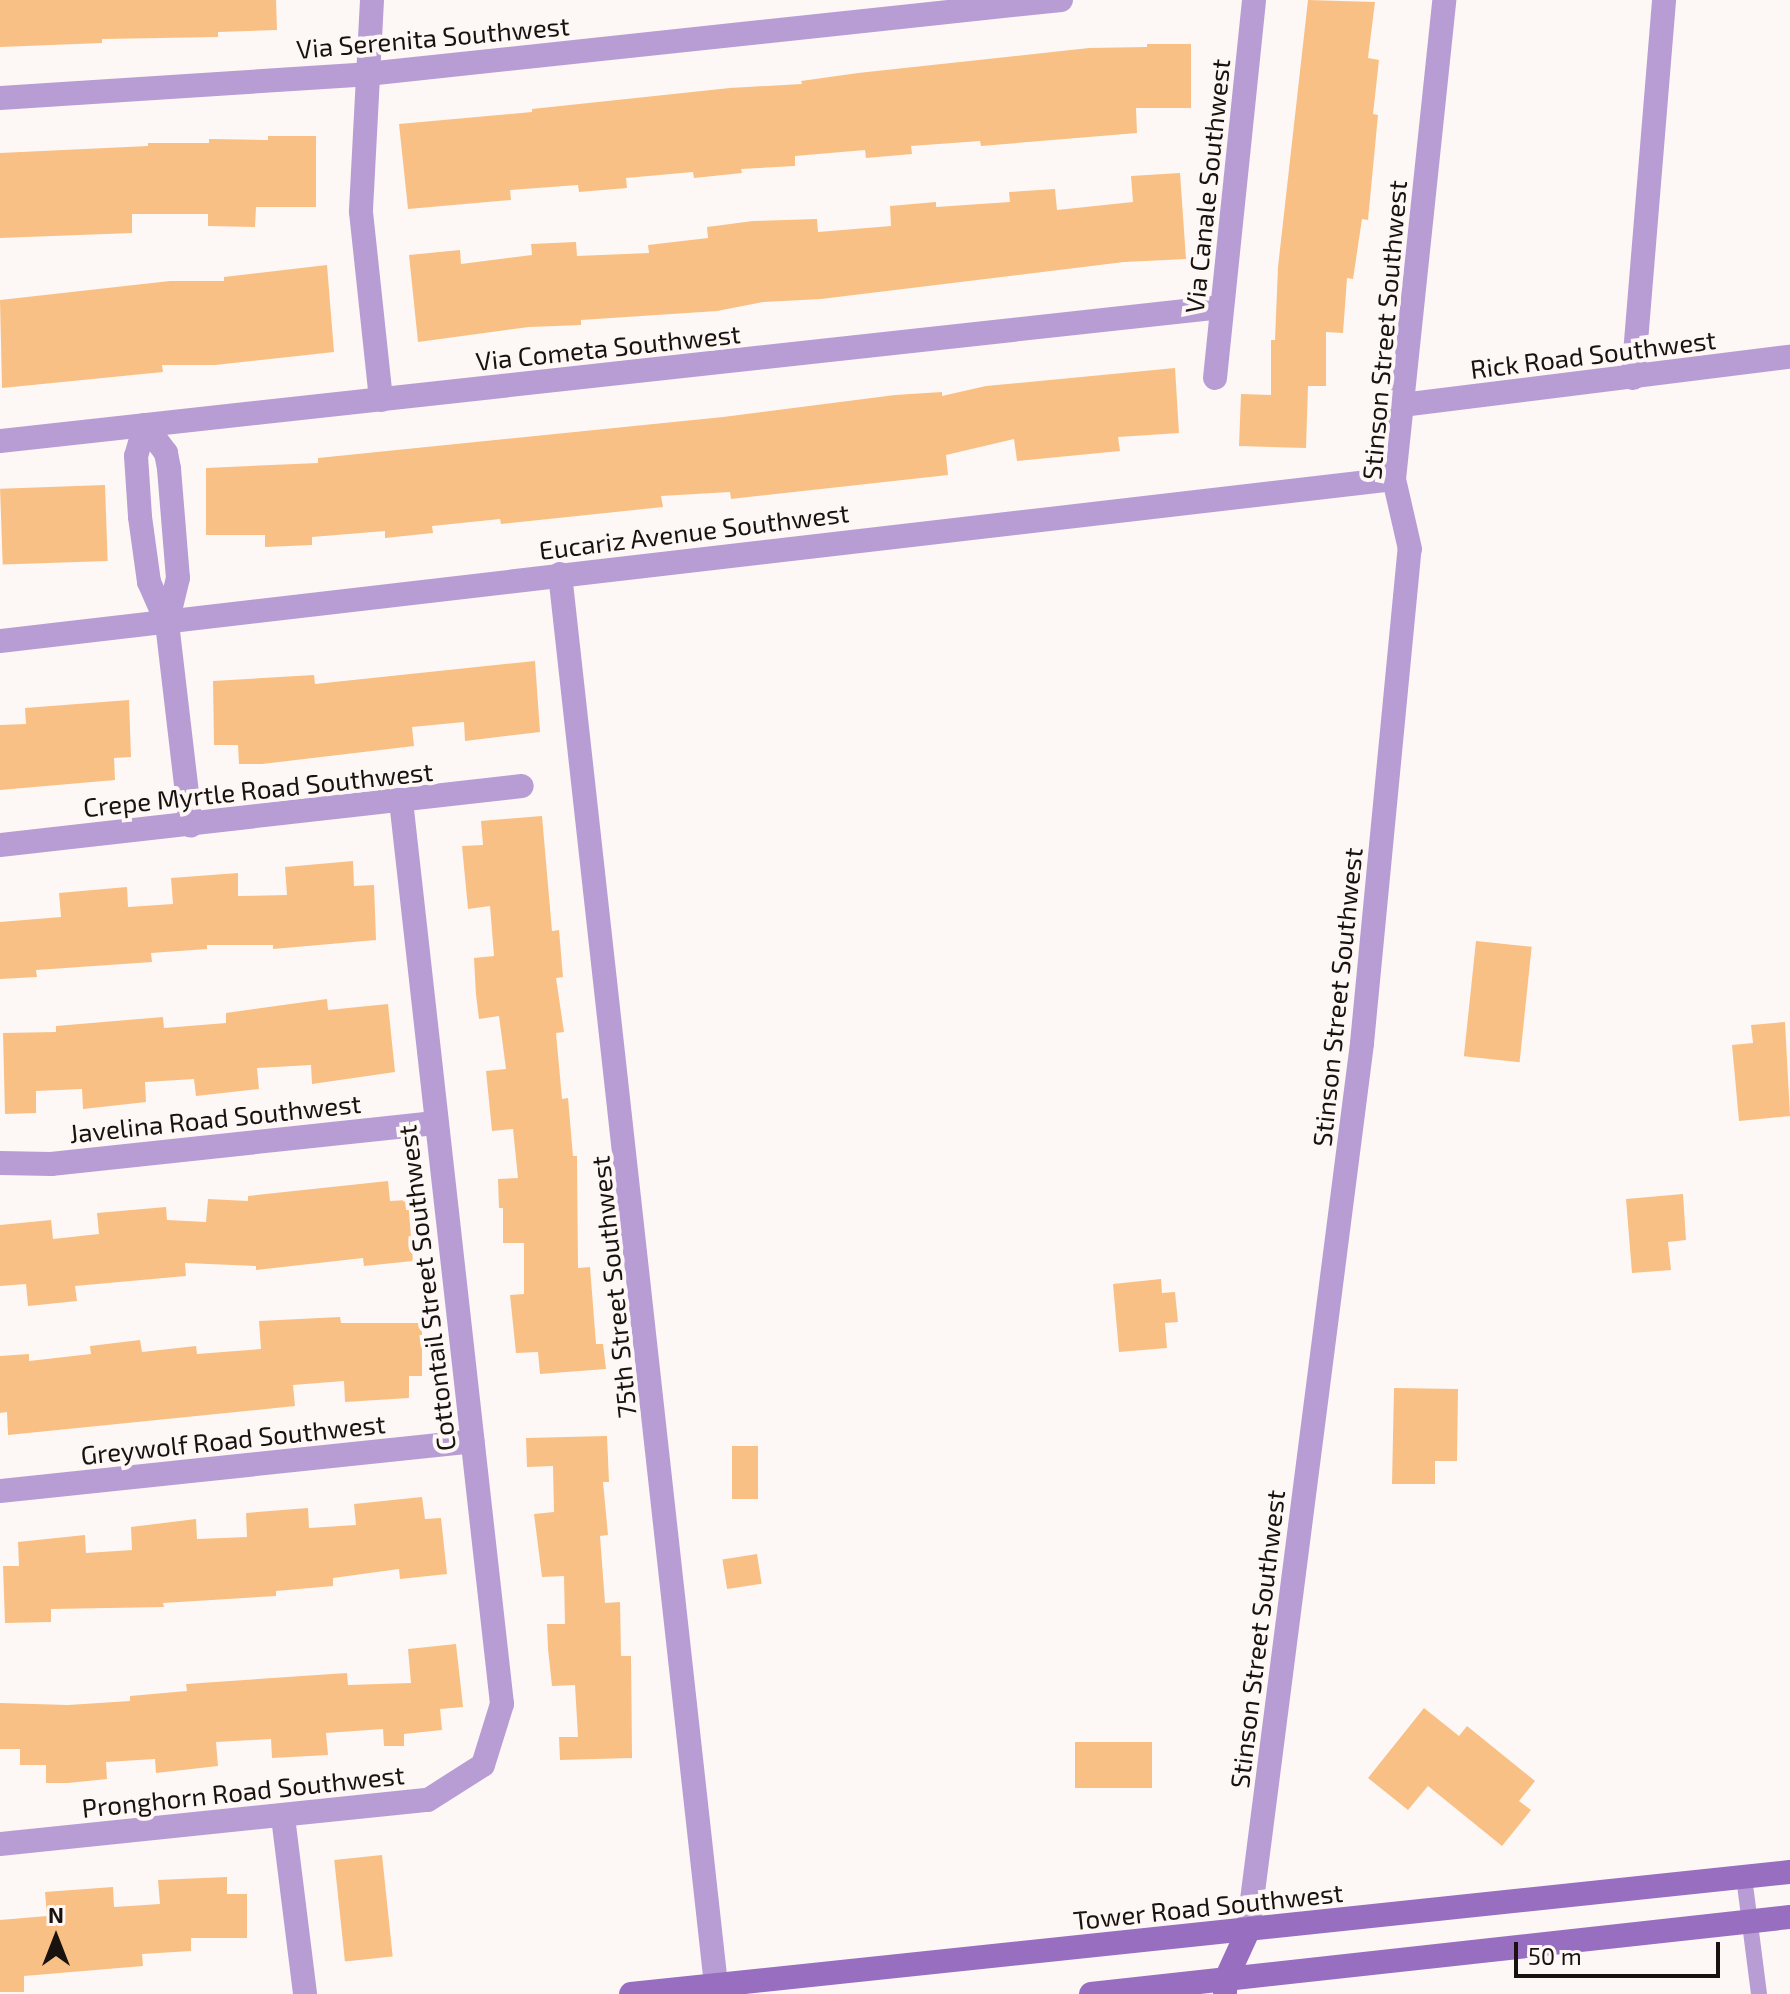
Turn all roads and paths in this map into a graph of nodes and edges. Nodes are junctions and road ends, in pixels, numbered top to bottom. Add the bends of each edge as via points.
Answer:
1 (372, 0) edge
2 (1061, 0) edge
3 (1254, 0) edge
4 (1444, 0) edge
5 (1664, 0) edge
6 (367, 74) junction
7 (0, 98) edge
8 (1222, 307) junction
9 (1790, 357) edge
10 (1215, 378) dead end
11 (1633, 378) junction
12 (381, 400) junction
13 (1402, 405) junction
14 (145, 425) junction
15 (0, 441) edge
16 (1394, 479) junction
17 (560, 574) junction
18 (167, 623) junction
19 (0, 641) edge
20 (522, 786) dead end
21 (401, 801) junction
22 (191, 826) junction
23 (0, 845) edge
24 (435, 1123) junction
25 (0, 1163) edge
26 (472, 1441) junction
27 (0, 1491) edge
28 (483, 1765) joint
29 (283, 1817) junction
30 (0, 1844) edge
31 (1790, 1872) edge
32 (1744, 1877) junction
33 (1790, 1917) edge
34 (1750, 1921) junction
35 (1248, 1931) junction
36 (1226, 1987) edge
37 (716, 1989) edge
38 (305, 1994) edge
39 (631, 1994) edge
40 (1091, 1994) edge
41 (1759, 1994) edge

1 - 6 street
2 - 6 street, Via Serenita Southwest
3 - 8 street, Via Canale Southwest
4 - 13 street, Stinson Street Southwest
5 - 11 street
6 - 7 street, Via Serenita Southwest
6 - 12 street via 361,212
8 - 10 street, Via Canale Southwest
8 - 12 street, Via Cometa Southwest
9 - 11 street, Rick Road Southwest
11 - 13 street, Rick Road Southwest
12 - 14 street, Via Cometa Southwest
13 - 16 street, Stinson Street Southwest
14 - 15 street, Via Cometa Southwest
14 - 18 street via 136,456 140,517 149,582
14 - 18 street via 166,453 169,469 178,578
16 - 17 street, Eucariz Avenue Southwest
16 - 35 street, Stinson Street Southwest via 1410,549 1362,1043
17 - 18 street, Eucariz Avenue Southwest
17 - 37 street, 75th Street Southwest
18 - 19 street, Eucariz Avenue Southwest
18 - 22 street
20 - 21 street, Crepe Myrtle Road Southwest
21 - 22 street, Crepe Myrtle Road Southwest
21 - 24 street, Cottontail Street Southwest
22 - 23 street, Crepe Myrtle Road Southwest
24 - 25 street, Javelina Road Southwest via 51,1164
24 - 26 street, Cottontail Street Southwest
26 - 27 street, Greywolf Road Southwest
26 - 28 street, Cottontail Street Southwest via 502,1704
28 - 29 street, Pronghorn Road Southwest via 428,1800
29 - 30 street, Pronghorn Road Southwest
29 - 38 street
31 - 32 street, Tower Road Southwest
32 - 34 lane
32 - 35 street, Tower Road Southwest
33 - 34 street
34 - 36 street
34 - 41 lane
35 - 36 street, Stinson Street Southwest
35 - 37 street, Tower Road Southwest
36 - 40 street
37 - 39 street, Tower Road Southwest

